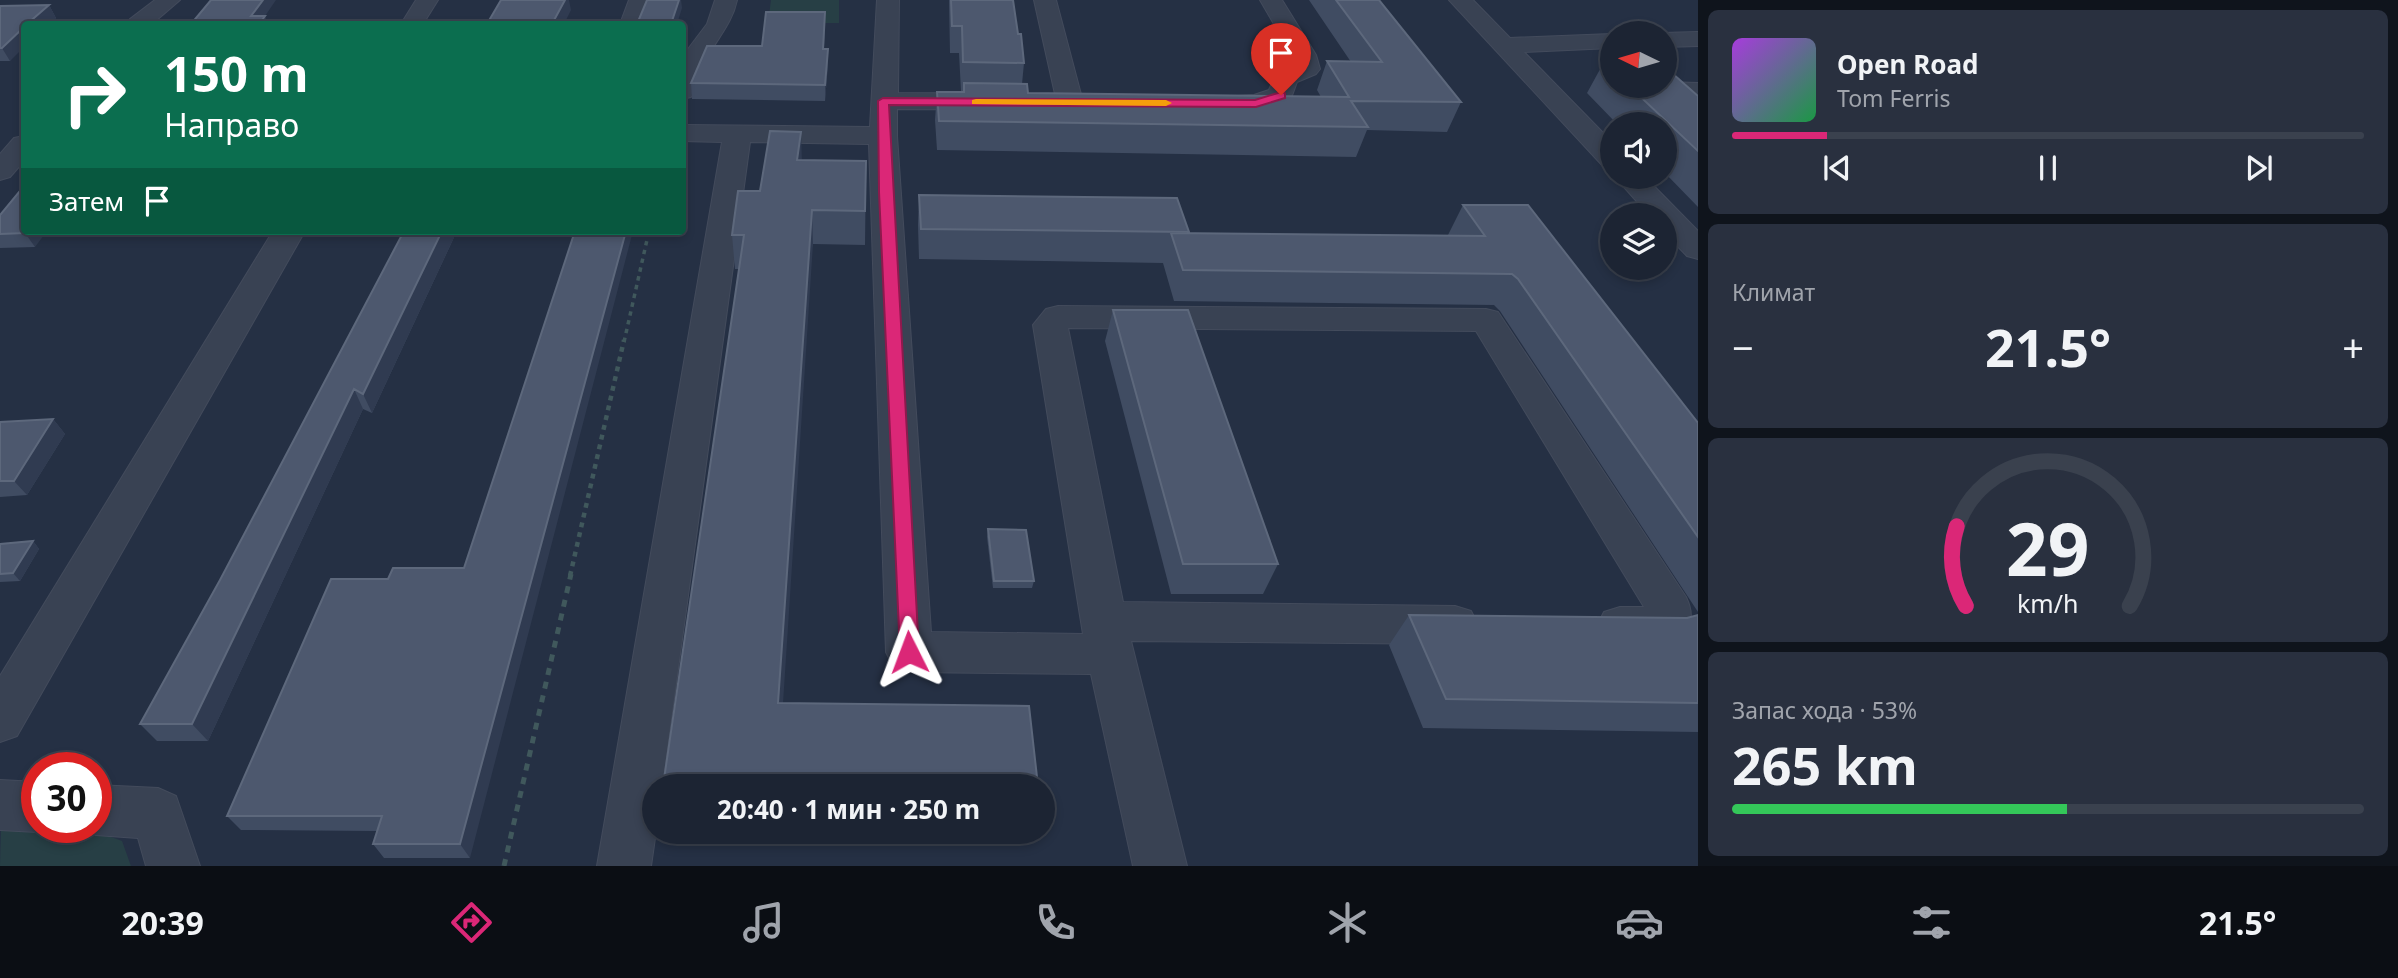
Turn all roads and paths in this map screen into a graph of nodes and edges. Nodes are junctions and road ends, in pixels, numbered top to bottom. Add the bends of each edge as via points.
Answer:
1 (169, 0) edge
2 (427, 0) edge
3 (640, 0) edge
4 (726, 0) edge
5 (888, 0) edge
6 (1045, 0) edge
7 (1271, 0) edge
8 (1460, 0) edge
9 (142, 21) edge
10 (414, 21) edge
11 (633, 21) edge
12 (1698, 39) edge
13 (1677, 40) edge
14 (1600, 45) edge
15 (1503, 46) junction
16 (686, 81) edge
17 (1677, 91) edge
18 (1698, 91) edge
19 (1070, 103) junction
20 (1097, 103) edge
21 (1203, 103) edge
22 (883, 118) junction
23 (686, 133) edge
24 (737, 134) junction
25 (21, 147) edge
26 (1600, 147) edge
27 (0, 171) edge
28 (1640, 189) edge
29 (287, 235) edge
30 (648, 235) edge
31 (1698, 249) edge
32 (1493, 625) edge
33 (1574, 626) edge
34 (1107, 637) junction
35 (0, 720) edge
36 (0, 806) edge
37 (21, 807) edge
38 (112, 811) edge
39 (173, 866) edge
40 (504, 866) edge
41 (624, 866) edge
42 (1160, 866) edge

1 - 9 street
2 - 10 street
3 - 11 street
4 - 16 street via 722,19 697,54
5 - 22 street
6 - 19 street
7 - 21 street via 1304,55 1307,69 1285,78 1281,95 1268,101
8 - 15 street
12 - 13 street
14 - 15 street
15 - 26 street
17 - 18 street
19 - 20 street
19 - 22 street
22 - 24 street
22 - 34 street via 909,652
23 - 24 street
24 - 41 street
25 - 27 street
28 - 31 street
29 - 35 street
30 - 40 path
32 - 34 street
33 - 34 street via 1656,626 1669,621 1670,610 1486,320 1058,317 1050,325
34 - 42 street
36 - 37 street
38 - 39 street via 159,814

